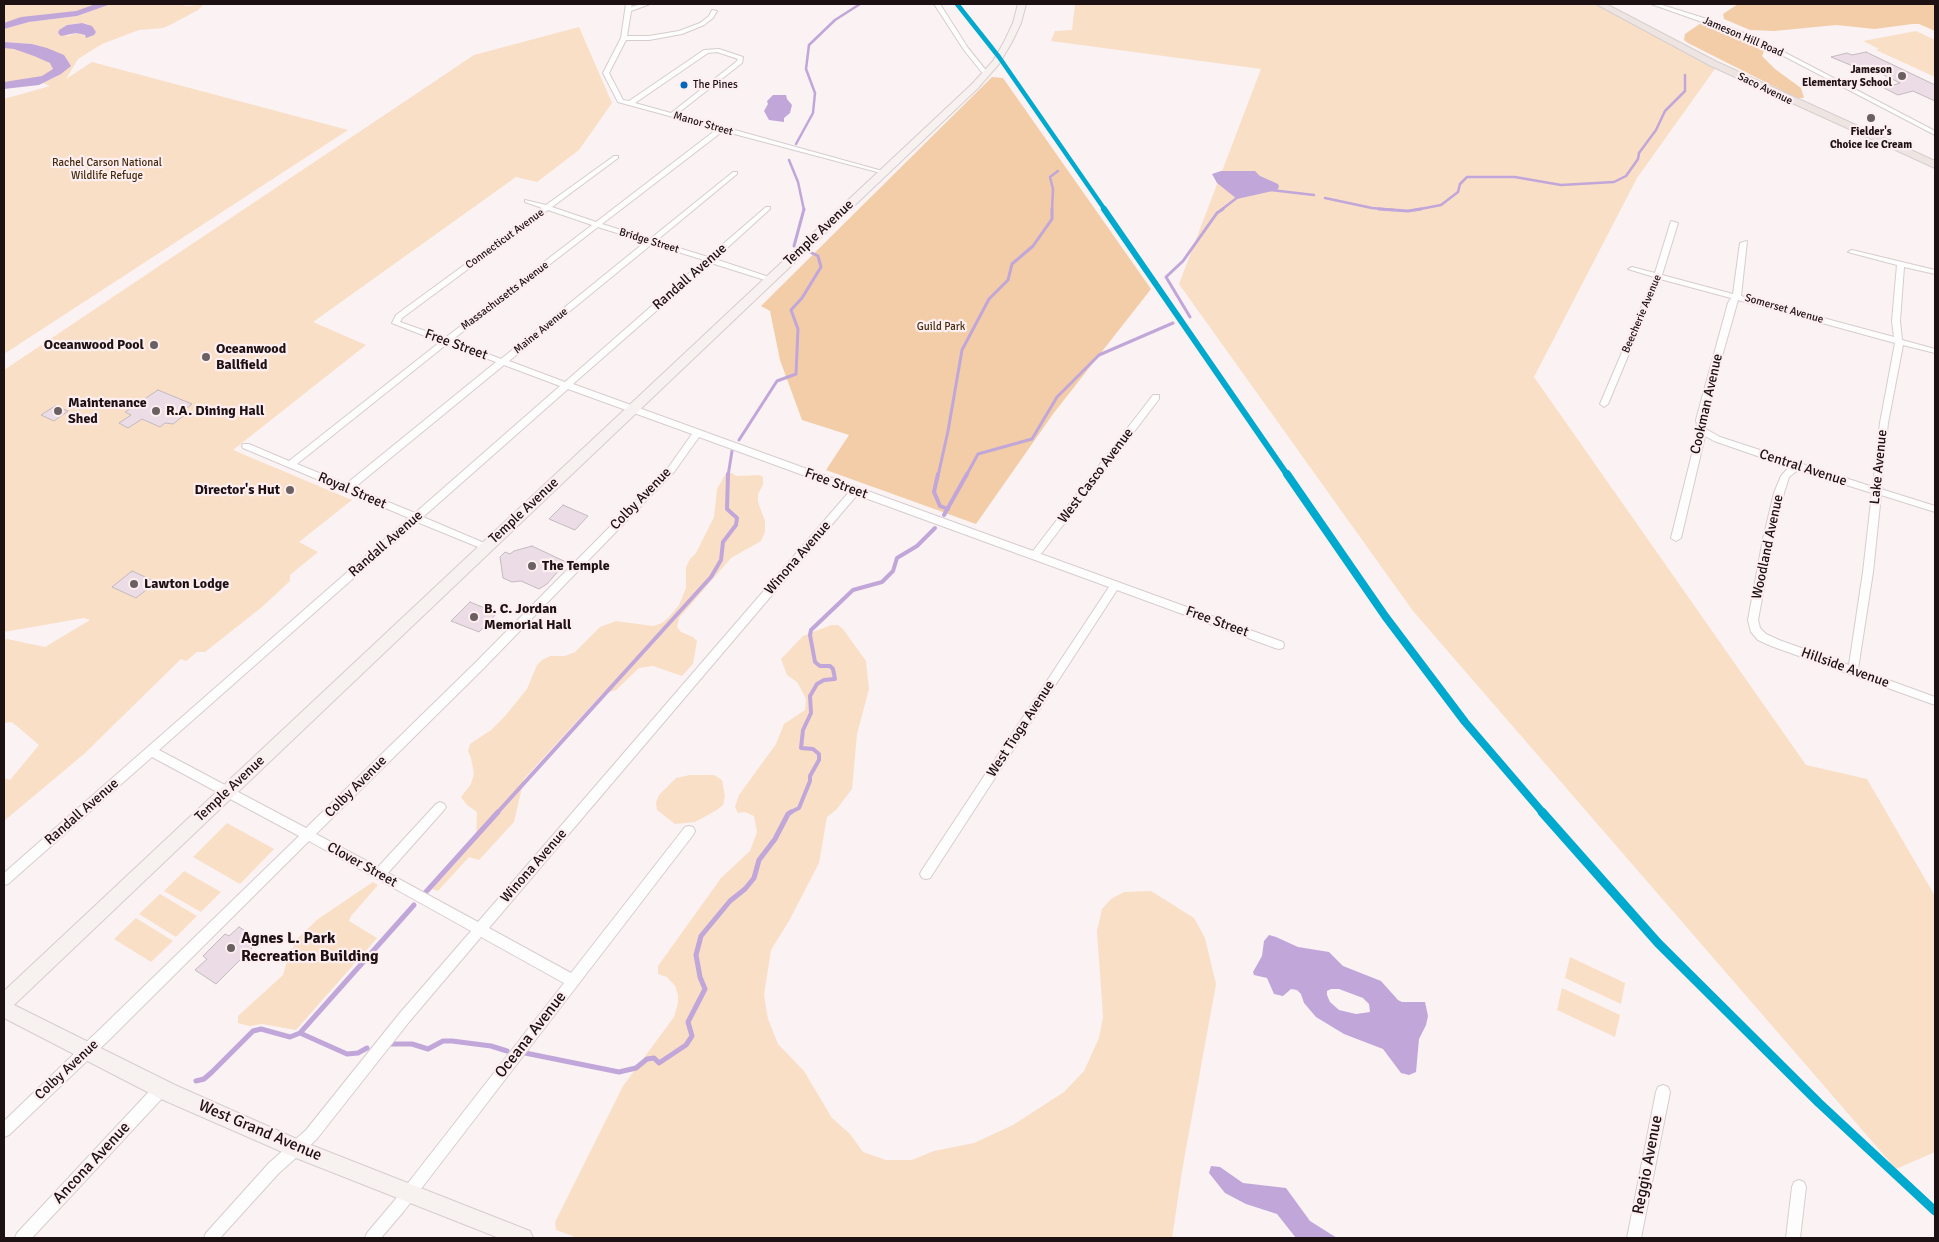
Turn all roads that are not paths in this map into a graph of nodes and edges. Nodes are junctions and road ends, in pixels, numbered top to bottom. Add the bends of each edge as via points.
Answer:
1 (647, 4) edge
2 (937, 4) edge
3 (1022, 4) edge
4 (1600, 4) edge
5 (1654, 4) edge
6 (629, 7) edge
7 (714, 11) dead end
8 (624, 38) junction
9 (986, 74) junction
10 (629, 104) junction
11 (672, 115) junction
12 (721, 129) junction
13 (1935, 133) edge
14 (616, 157) dead end
15 (1935, 165) edge
16 (883, 172) junction
17 (735, 173) dead end
18 (527, 201) dead end
19 (548, 207) junction
20 (768, 208) dead end
21 (1674, 222) dead end
22 (598, 225) junction
23 (651, 242) junction
24 (1744, 243) dead end
25 (1852, 252) dead end
26 (709, 260) junction
27 (1901, 264) junction
28 (1632, 269) dead end
29 (1935, 272) edge
30 (1658, 276) junction
31 (771, 279) junction
32 (1737, 296) junction
33 (396, 322) joint
34 (446, 341) junction
35 (1899, 341) junction
36 (1935, 352) edge
37 (502, 363) junction
38 (566, 386) junction
39 (1156, 397) dead end
40 (1604, 404) dead end
41 (632, 409) junction
42 (1702, 430) junction
43 (697, 433) junction
44 (246, 446) dead end
45 (291, 464) junction
46 (1796, 466) junction
47 (346, 489) junction
48 (856, 491) junction
49 (1876, 492) junction
50 (1935, 509) edge
51 (415, 518) junction
52 (1676, 538) dead end
53 (486, 547) junction
54 (1035, 555) junction
55 (1115, 585) junction
56 (1757, 633) joint
57 (1279, 645) dead end
58 (1853, 671) junction
59 (1935, 700) edge
60 (150, 751) junction
61 (227, 792) junction
62 (440, 807) dead end
63 (689, 831) dead end
64 (308, 835) junction
65 (378, 874) junction
66 (926, 874) dead end
67 (4, 880) edge
68 (479, 930) junction
69 (573, 981) junction
70 (4, 1002) edge
71 (4, 1009) edge
72 (88, 1051) junction
73 (162, 1088) junction
74 (1662, 1092) dead end
75 (4, 1130) edge
76 (297, 1148) junction
77 (1800, 1187) dead end
78 (410, 1192) junction
79 (22, 1238) edge
80 (211, 1238) edge
81 (372, 1238) edge
82 (523, 1238) edge
83 (1634, 1238) edge
84 (1793, 1238) edge

1 - 6 street
2 - 9 street
3 - 9 street, Temple Avenue via 1011,37
4 - 15 main road, Saco Avenue via 1780,96
5 - 13 street, Jameson Hill Road via 1755,40
6 - 8 street
7 - 8 street via 702,24 680,33
8 - 10 street via 606,73 618,100
9 - 16 street, Temple Avenue
10 - 11 street, Manor Street
10 - 11 street via 702,53 717,50 742,58
11 - 12 street, Manor Street
12 - 16 street, Manor Street
12 - 22 street, Massachusetts Avenue
14 - 19 street, Connecticut Avenue
16 - 31 street, Temple Avenue
17 - 23 street, Maine Avenue
18 - 19 street, Bridge Street
19 - 22 street, Bridge Street
19 - 33 street, Connecticut Avenue
20 - 26 street, Randall Avenue
21 - 30 street, Beecherie Avenue
22 - 23 street, Bridge Street
22 - 34 street, Massachusetts Avenue
23 - 26 street, Bridge Street
23 - 37 street, Maine Avenue
24 - 32 street, Cookman Avenue
25 - 27 street
26 - 31 street, Bridge Street
26 - 38 street, Randall Avenue
27 - 29 street
27 - 35 street, Lake Avenue via 1896,321
28 - 30 street, Somerset Avenue
30 - 32 street, Somerset Avenue
30 - 40 street, Beecherie Avenue
31 - 41 street, Temple Avenue
32 - 35 street, Somerset Avenue
32 - 42 street, Cookman Avenue via 1732,303 1703,411
33 - 34 street, Free Street
34 - 37 street, Free Street
34 - 45 street, Massachusetts Avenue
35 - 36 street, Somerset Avenue
35 - 49 street, Lake Avenue
37 - 38 street, Free Street
37 - 47 street, Maine Avenue
38 - 41 street, Free Street
38 - 51 street, Randall Avenue
39 - 54 street, West Casco Avenue
41 - 43 street, Free Street
41 - 53 street, Temple Avenue
42 - 46 street, Central Avenue via 1717,439
42 - 52 street, Cookman Avenue
43 - 48 street, Free Street
43 - 64 street, Colby Avenue via 659,482
44 - 45 street, Royal Street
45 - 47 street, Royal Street
46 - 49 street, Central Avenue
46 - 56 street, Woodland Avenue via 1782,482 1770,529 1753,620
47 - 51 street, Royal Street
48 - 54 street, Free Street
48 - 68 street, Winona Avenue
49 - 50 street, Central Avenue
49 - 58 street, Lake Avenue
51 - 53 street, Royal Street
51 - 60 street, Randall Avenue
53 - 61 street, Temple Avenue
54 - 55 street, Free Street
55 - 57 street, Free Street
55 - 66 street, West Tioga Avenue
56 - 58 street, Hillside Avenue via 1775,643
58 - 59 street, Hillside Avenue
60 - 61 street, Clover Street
60 - 67 street, Randall Avenue
61 - 64 street, Clover Street
61 - 70 street, Temple Avenue
62 - 65 street
63 - 69 street, Oceana Avenue
64 - 65 street, Clover Street
64 - 72 street, Colby Avenue
65 - 68 street, Clover Street
68 - 69 street, Clover Street
68 - 76 street, Winona Avenue
69 - 78 street, Oceana Avenue
71 - 72 street, West Grand Avenue
72 - 73 street, West Grand Avenue
72 - 75 street, Colby Avenue
73 - 76 street, West Grand Avenue
73 - 79 street, Ancona Avenue
74 - 83 street, Reggio Avenue
76 - 78 street, West Grand Avenue
76 - 80 street, Winona Avenue via 274,1168
77 - 84 street
78 - 81 street, Oceana Avenue
78 - 82 street, West Grand Avenue

